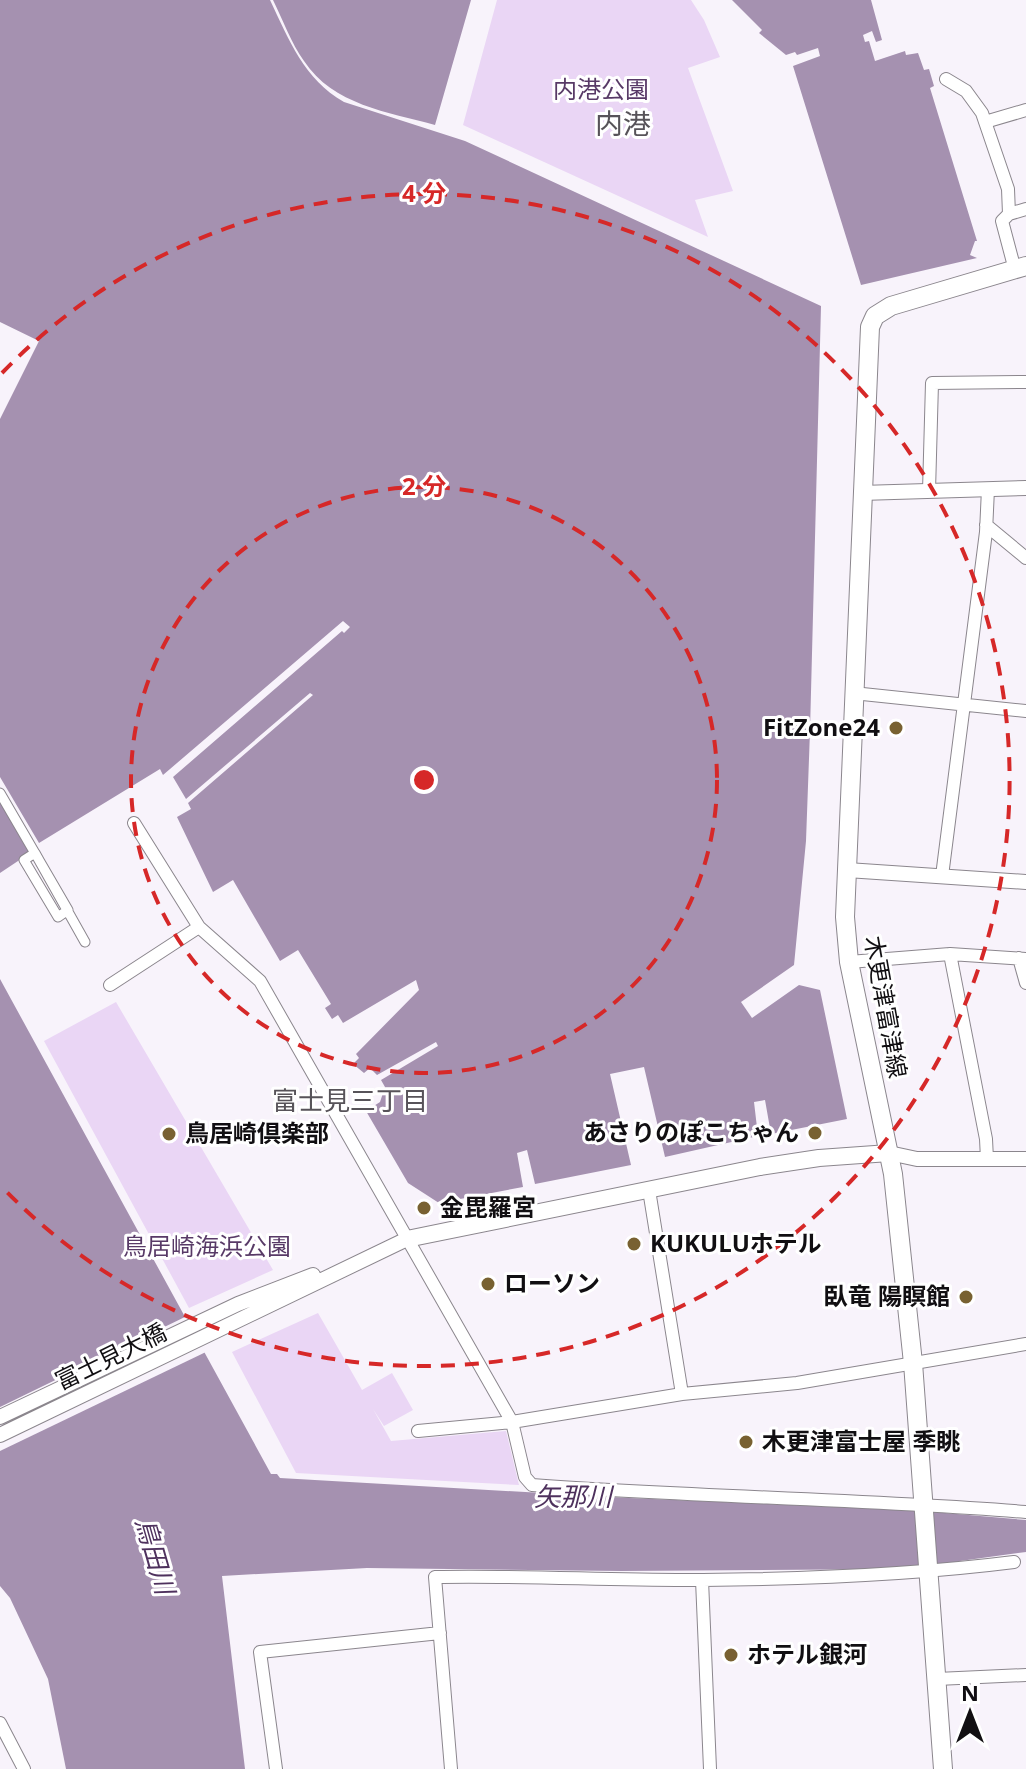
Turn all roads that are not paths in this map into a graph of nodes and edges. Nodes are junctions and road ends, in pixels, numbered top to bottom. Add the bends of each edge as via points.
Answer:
1 (946, 79) dead end
2 (1026, 110) edge
3 (985, 122) junction
4 (1026, 209) edge
5 (1009, 214) junction
6 (1023, 270) edge
7 (1026, 382) edge
8 (1026, 488) edge
9 (988, 489) junction
10 (929, 491) junction
11 (861, 493) junction
12 (986, 525) junction
13 (1026, 558) edge
14 (853, 693) junction
15 (963, 703) junction
16 (1026, 711) edge
17 (0, 793) edge
18 (134, 823) dead end
19 (847, 870) junction
20 (942, 876) junction
21 (1026, 882) edge
22 (199, 927) junction
23 (85, 942) dead end
24 (950, 954) junction
25 (1022, 959) edge
26 (849, 962) junction
27 (1026, 983) edge
28 (110, 985) dead end
29 (889, 1153) junction
30 (987, 1159) junction
31 (1026, 1159) edge
32 (649, 1190) junction
33 (407, 1239) junction
34 (239, 1312) junction
35 (1026, 1344) edge
36 (913, 1363) junction
37 (682, 1394) junction
38 (0, 1417) edge
39 (512, 1422) junction
40 (418, 1431) dead end
41 (0, 1435) edge
42 (924, 1504) junction
43 (1026, 1512) edge
44 (1014, 1562) dead end
45 (930, 1573) junction
46 (702, 1580) junction
47 (440, 1633) junction
48 (1026, 1675) edge
49 (937, 1679) junction
50 (0, 1723) edge
51 (24, 1769) edge
52 (276, 1769) edge
53 (451, 1769) edge
54 (710, 1769) edge
55 (943, 1769) edge

1 - 3 street via 974,98
2 - 3 street
3 - 5 street via 1008,189
4 - 5 street
5 - 6 street via 1002,221
6 - 11 main road, 木更津富津線 via 891,306 875,316 870,327
7 - 10 street via 932,383
8 - 9 street
9 - 10 street
9 - 12 street
10 - 11 street
11 - 14 main road, 木更津富津線
12 - 13 street
12 - 15 street
14 - 15 street
14 - 19 main road, 木更津富津線
15 - 16 street
15 - 20 street
17 - 23 street via 68,910 58,917 24,860 35,853
18 - 22 street
19 - 20 street
19 - 26 main road, 木更津富津線
20 - 21 street
22 - 28 street
22 - 33 street via 260,981
24 - 25 street
24 - 26 street
24 - 30 street
25 - 27 street
26 - 29 main road, 木更津富津線
29 - 30 street via 917,1159
29 - 32 main road via 819,1158
29 - 36 main road, 木更津富津線
30 - 31 street
32 - 33 main road
32 - 37 street
33 - 34 street
33 - 39 street
34 - 38 street, 富士見大橋
34 - 41 street, 富士見大橋
35 - 36 street
36 - 37 street via 797,1383
36 - 42 main road, 木更津富津線
37 - 39 street
39 - 40 street
39 - 42 street via 525,1477 532,1485
42 - 43 street
42 - 45 main road, 木更津富津線
44 - 45 street
45 - 46 street
45 - 49 main road, 木更津富津線
46 - 47 street via 435,1577
46 - 54 street
47 - 52 street via 260,1652
47 - 53 street
48 - 49 street
49 - 55 main road, 木更津富津線
50 - 51 street

